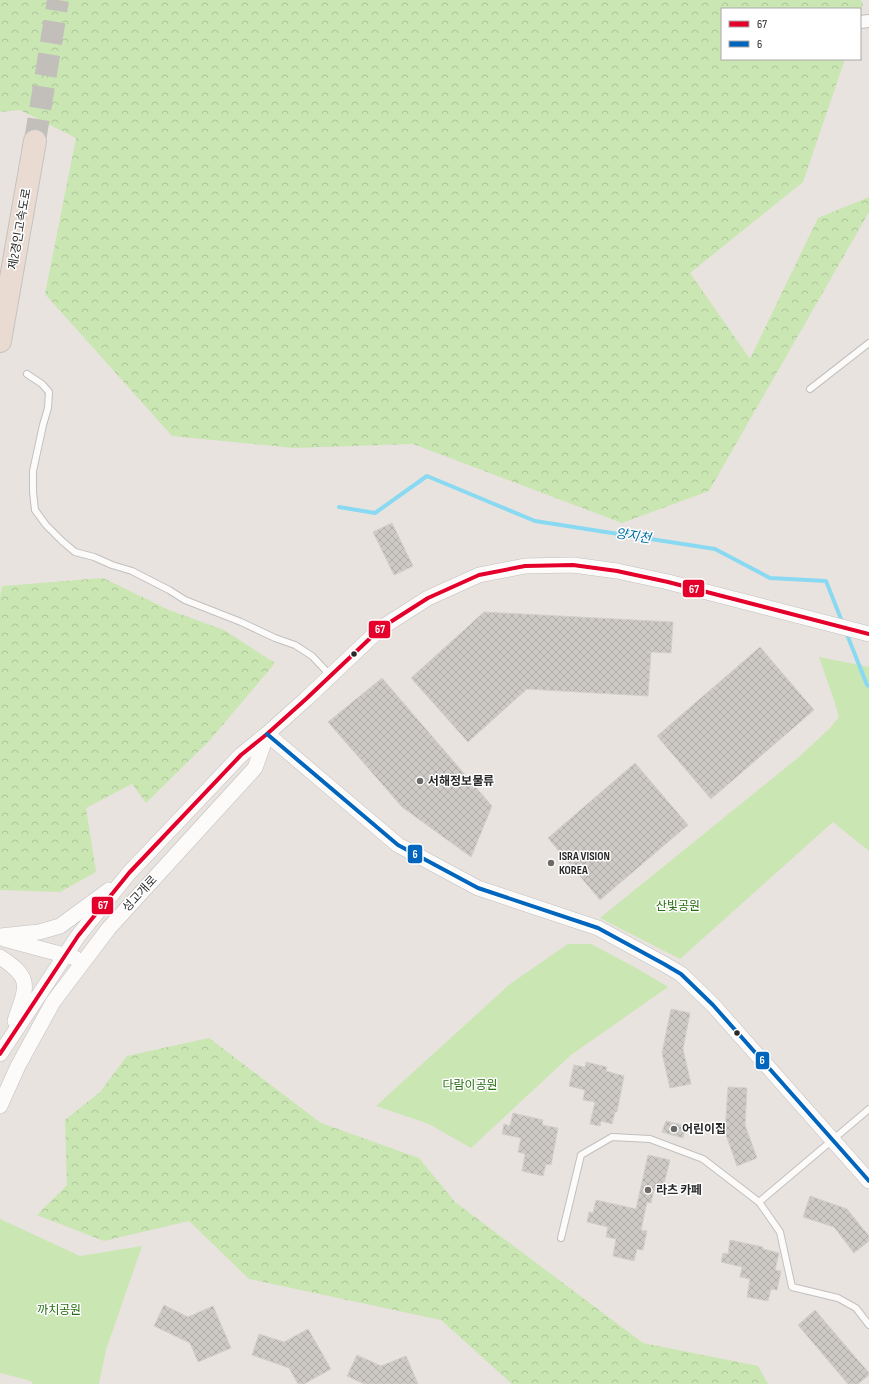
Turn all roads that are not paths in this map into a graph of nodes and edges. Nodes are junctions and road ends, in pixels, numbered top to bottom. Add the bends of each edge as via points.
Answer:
1 (35, 141) tunnel mouth
2 (0, 341) edge
3 (869, 343) edge
4 (27, 374) dead end
5 (810, 389) dead end
6 (869, 634) edge
7 (331, 676) junction
8 (267, 734) junction
9 (128, 874) junction
10 (0, 937) edge
11 (66, 955) junction
12 (0, 957) edge
13 (84, 961) junction
14 (9, 1039) junction
15 (0, 1054) edge
16 (0, 1106) edge
17 (869, 1109) edge
18 (833, 1140) junction
19 (869, 1181) edge
20 (758, 1202) junction
21 (561, 1238) dead end
22 (869, 1325) edge

1 - 2 highway, 제2경인고속도로
3 - 5 lane
4 - 7 lane via 49,392 48,408 33,471 32,492 35,510 62,541 75,552 132,571 185,600 295,645 312,656
6 - 7 street, 성고개로 via 617,571 573,565 526,566 479,575 428,598 382,628
7 - 8 street, 성고개로
8 - 9 street, 성고개로 via 241,755
8 - 13 street, 성고개로 via 255,768 109,928
8 - 18 street via 398,845 478,888 598,928 680,974 713,1005
9 - 10 street via 60,926 39,932
9 - 11 street, 성고개로 via 78,936
10 - 11 street
11 - 13 street
11 - 14 street, 성고개로
12 - 14 street via 20,972 24,981 25,991
13 - 16 street, 성고개로 via 53,1002 18,1066
14 - 15 street, 성고개로
17 - 18 lane
18 - 19 street
18 - 20 lane
20 - 21 lane via 703,1159 650,1139 612,1137 581,1155
20 - 22 lane via 780,1232 792,1287 838,1298 856,1308

